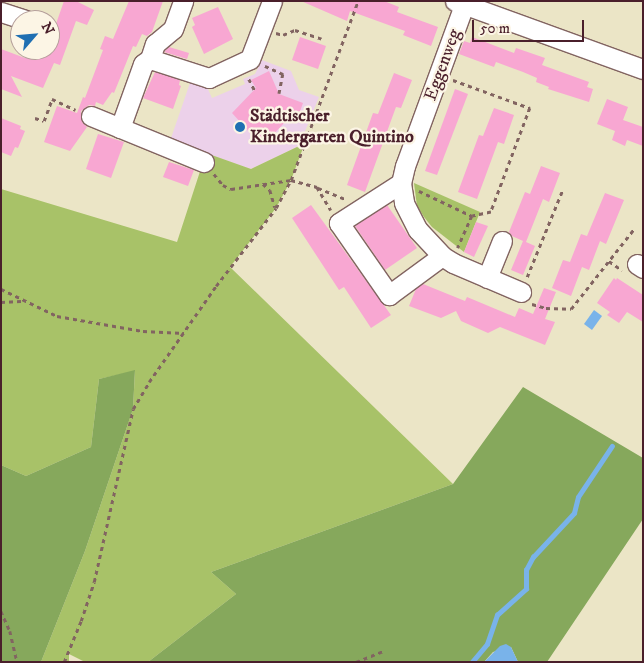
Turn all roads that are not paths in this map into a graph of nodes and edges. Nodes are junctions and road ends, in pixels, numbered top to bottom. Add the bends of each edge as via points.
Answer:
1 (183, 1) edge
2 (272, 1) edge
3 (460, 3) edge
4 (150, 59) junction
5 (643, 69) edge
6 (91, 116) road end
7 (120, 128) junction
8 (204, 162) road end
9 (401, 182) junction
10 (502, 240) dead end
11 (442, 256) junction
12 (487, 278) junction
13 (521, 292) road end

1 - 4 street via 173,29 155,44
2 - 4 street via 250,59 209,78
3 - 5 street
3 - 9 street, Eggenweg via 440,75
4 - 7 street via 143,64
6 - 7 street
7 - 8 street
9 - 11 street via 412,221 424,239
9 - 11 street via 339,223 389,295
10 - 12 street
11 - 12 street
12 - 13 street

